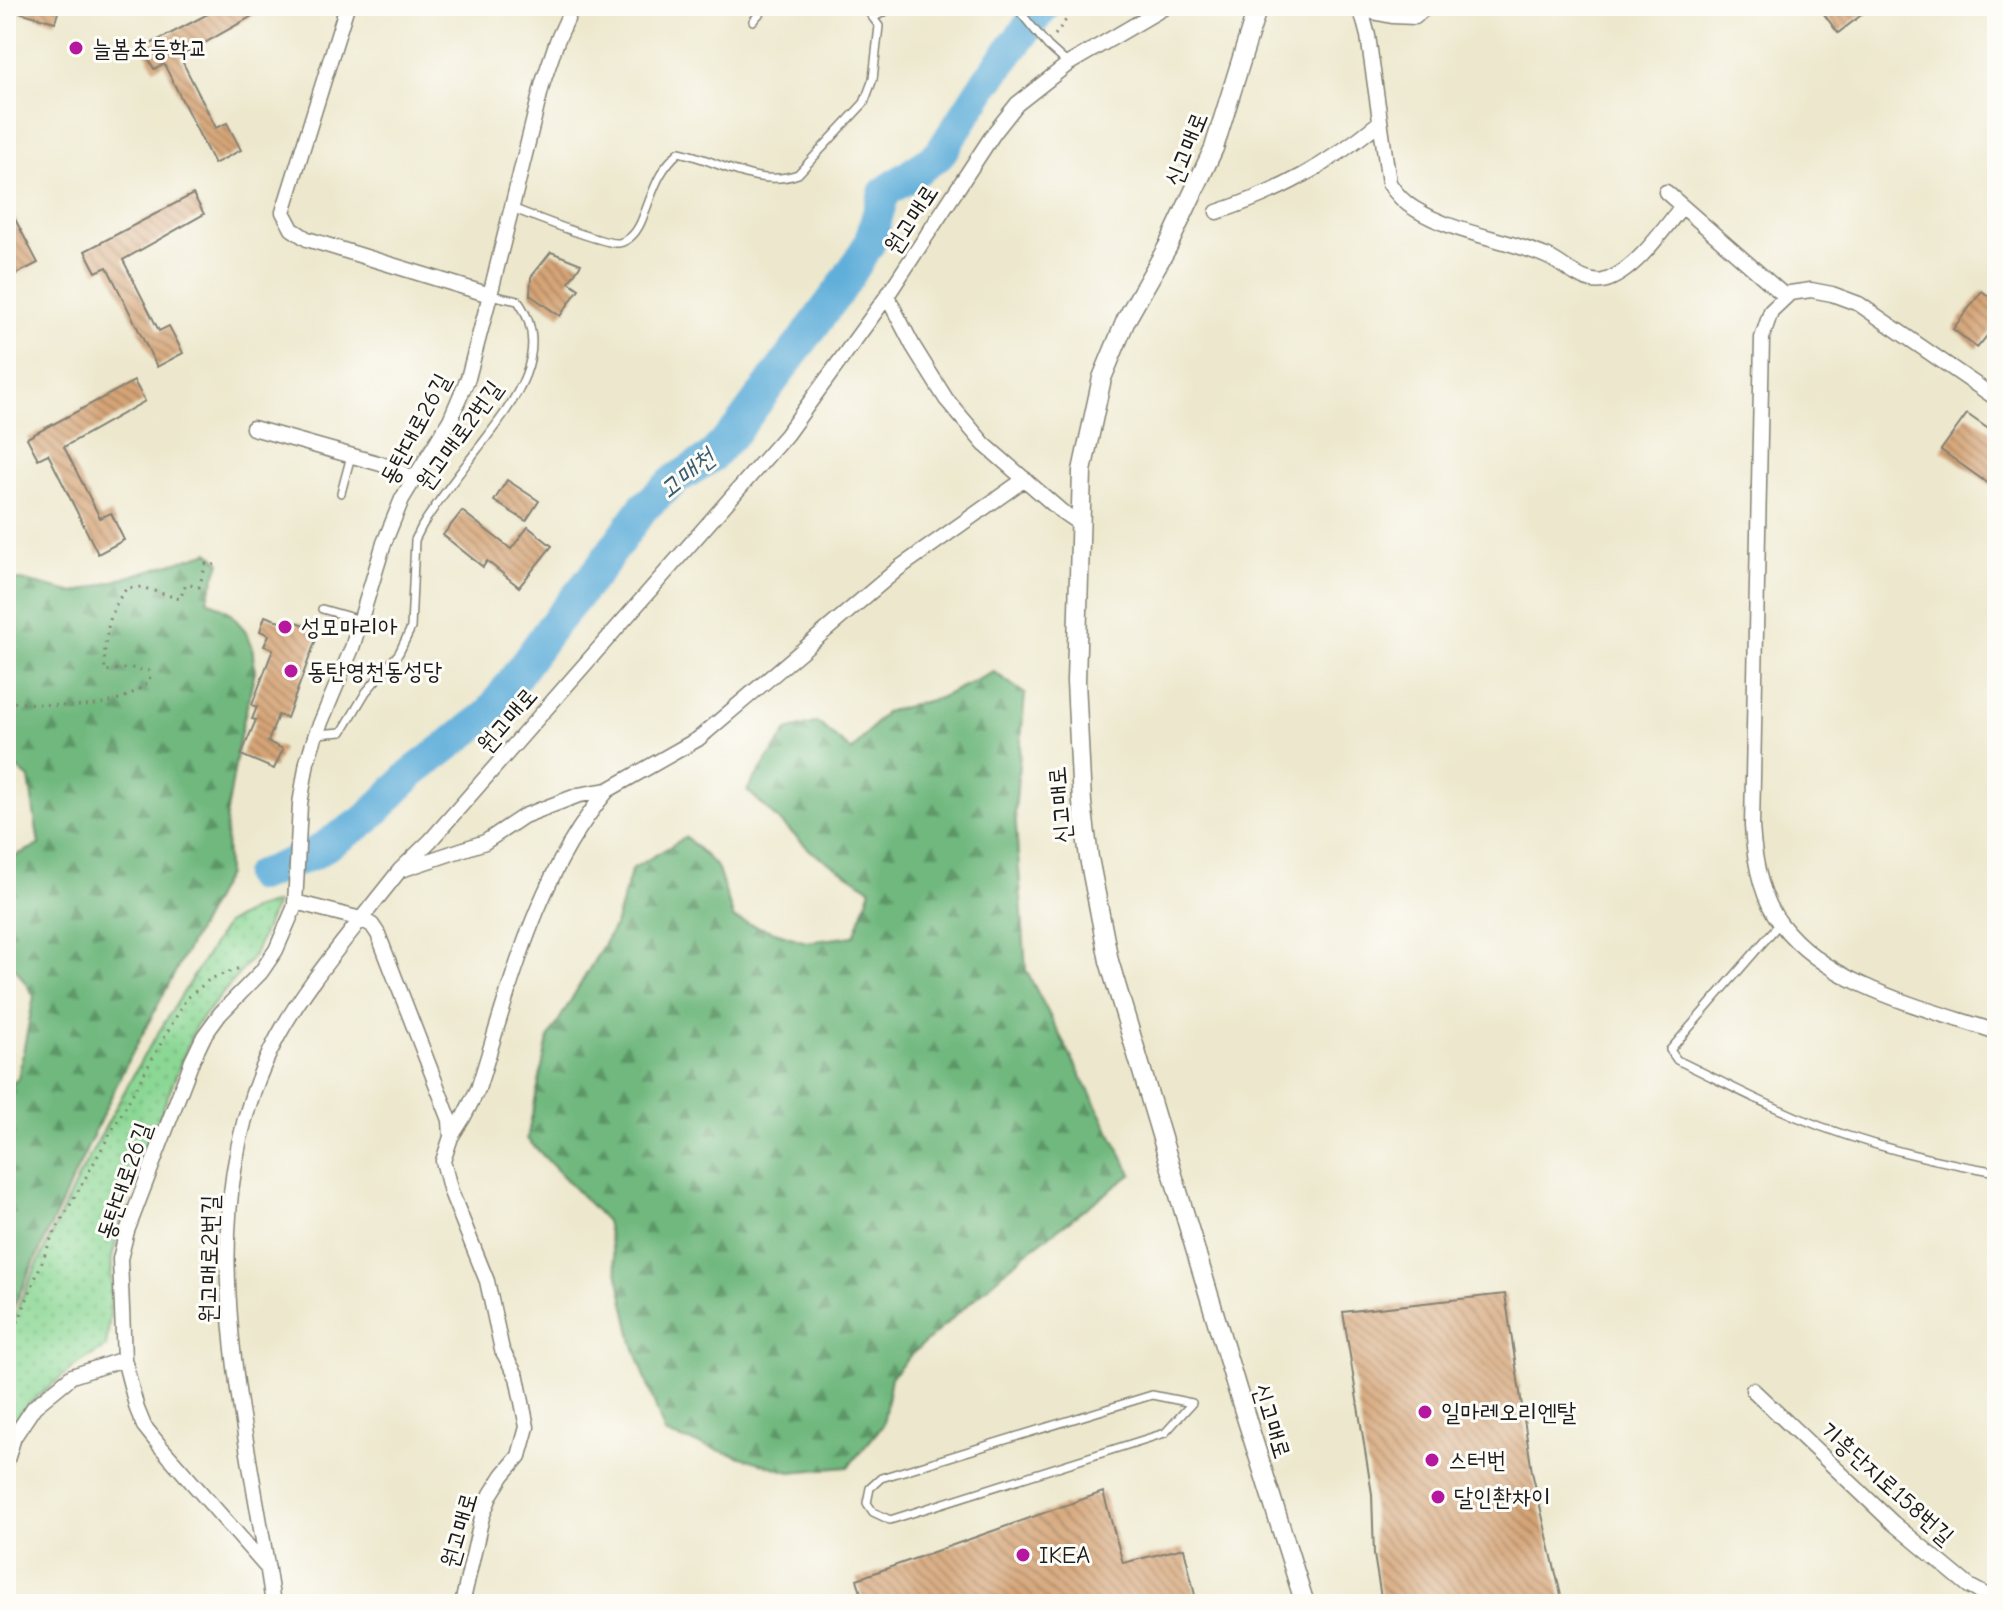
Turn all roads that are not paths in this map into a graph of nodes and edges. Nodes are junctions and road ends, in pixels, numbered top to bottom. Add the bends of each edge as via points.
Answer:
1 (347, 6) edge
2 (573, 6) edge
3 (766, 6) edge
4 (860, 6) edge
5 (895, 6) edge
6 (1015, 6) edge
7 (1167, 6) edge
8 (1258, 6) edge
9 (1427, 6) edge
10 (1357, 7) edge
11 (873, 18) junction
12 (753, 21) dead end
13 (1068, 64) junction
14 (1380, 122) junction
15 (1666, 192) dead end
16 (1682, 206) junction
17 (512, 208) junction
18 (1217, 212) dead end
19 (490, 295) junction
20 (887, 296) junction
21 (1786, 297) junction
22 (1997, 399) edge
23 (253, 428) dead end
24 (351, 455) junction
25 (415, 479) junction
26 (1025, 479) junction
27 (341, 493) dead end
28 (1080, 524) junction
29 (322, 609) dead end
30 (361, 620) junction
31 (316, 734) junction
32 (608, 790) junction
33 (400, 870) junction
34 (295, 896) junction
35 (361, 919) junction
36 (1780, 923) junction
37 (1997, 1032) edge
38 (451, 1137) junction
39 (1997, 1172) edge
40 (124, 1359) junction
41 (1753, 1390) dead end
42 (1192, 1403) joint
43 (6, 1463) edge
44 (268, 1569) junction
45 (1997, 1601) edge
46 (273, 1604) edge
47 (462, 1604) edge
48 (1305, 1604) edge

1 - 19 street via 283,212 292,229 307,239
2 - 17 street via 543,82
3 - 12 lane
4 - 11 lane
5 - 11 lane
6 - 13 lane
7 - 13 street, 원고매로
8 - 28 street, 신고매로 via 1203,173 1126,320 1102,378 1082,471
9 - 10 street via 1415,17
10 - 14 street via 1368,36
11 - 17 lane via 879,26 875,66 864,103 798,174 769,179 679,152 663,166 630,239 616,244
13 - 20 street, 원고매로 via 1017,104 994,133
14 - 16 street via 1389,183 1396,195 1438,221 1549,257 1584,278 1601,282 1623,271
14 - 18 street via 1302,177
15 - 16 street
16 - 21 street
17 - 19 street
19 - 25 street, 동탄대로26길 via 468,378
19 - 31 lane, 원고매로2번길 via 518,301 526,312 531,337 527,373 516,400 415,540 411,628 399,653 342,732
20 - 26 street via 946,399 984,444
20 - 33 street, 원고매로 via 786,435
21 - 22 street via 1811,290 1859,304
21 - 36 street via 1771,311 1762,338 1752,826 1754,858
23 - 24 street
24 - 25 street
24 - 27 lane
25 - 30 street, 동탄대로26길 via 384,543
26 - 28 street
26 - 32 street via 899,568 698,739
28 - 48 street, 신고매로 via 1076,681 1082,803 1098,911
29 - 30 lane
30 - 31 street, 동탄대로26길
31 - 34 street, 동탄대로26길 via 299,821
32 - 33 street via 524,816 485,842
32 - 38 street via 585,817 543,896 478,1089
33 - 35 street, 원고매로
34 - 35 street
34 - 40 street, 동탄대로26길 via 276,950 204,1036 127,1231 120,1259
35 - 38 street, 원고매로 via 378,934 450,1120
35 - 44 street, 원고매로2번길 via 314,978 277,1039 237,1149 227,1230 230,1341
36 - 37 street via 1804,949 1885,995
36 - 39 lane via 1670,1050 1677,1060 1843,1134
38 - 47 street, 원고매로 via 443,1161 451,1192 487,1281 527,1427 519,1456 491,1494 482,1517
40 - 43 street via 72,1376 34,1407 14,1437
40 - 44 street, 동탄대로26길 via 144,1426
41 - 45 street, 기흥단지로158번길 via 1893,1523 1969,1586
42 - 42 lane via 1152,1395 1137,1399 881,1478 870,1488 867,1503 890,1520 1165,1433
44 - 46 street, 원고매로2번길

